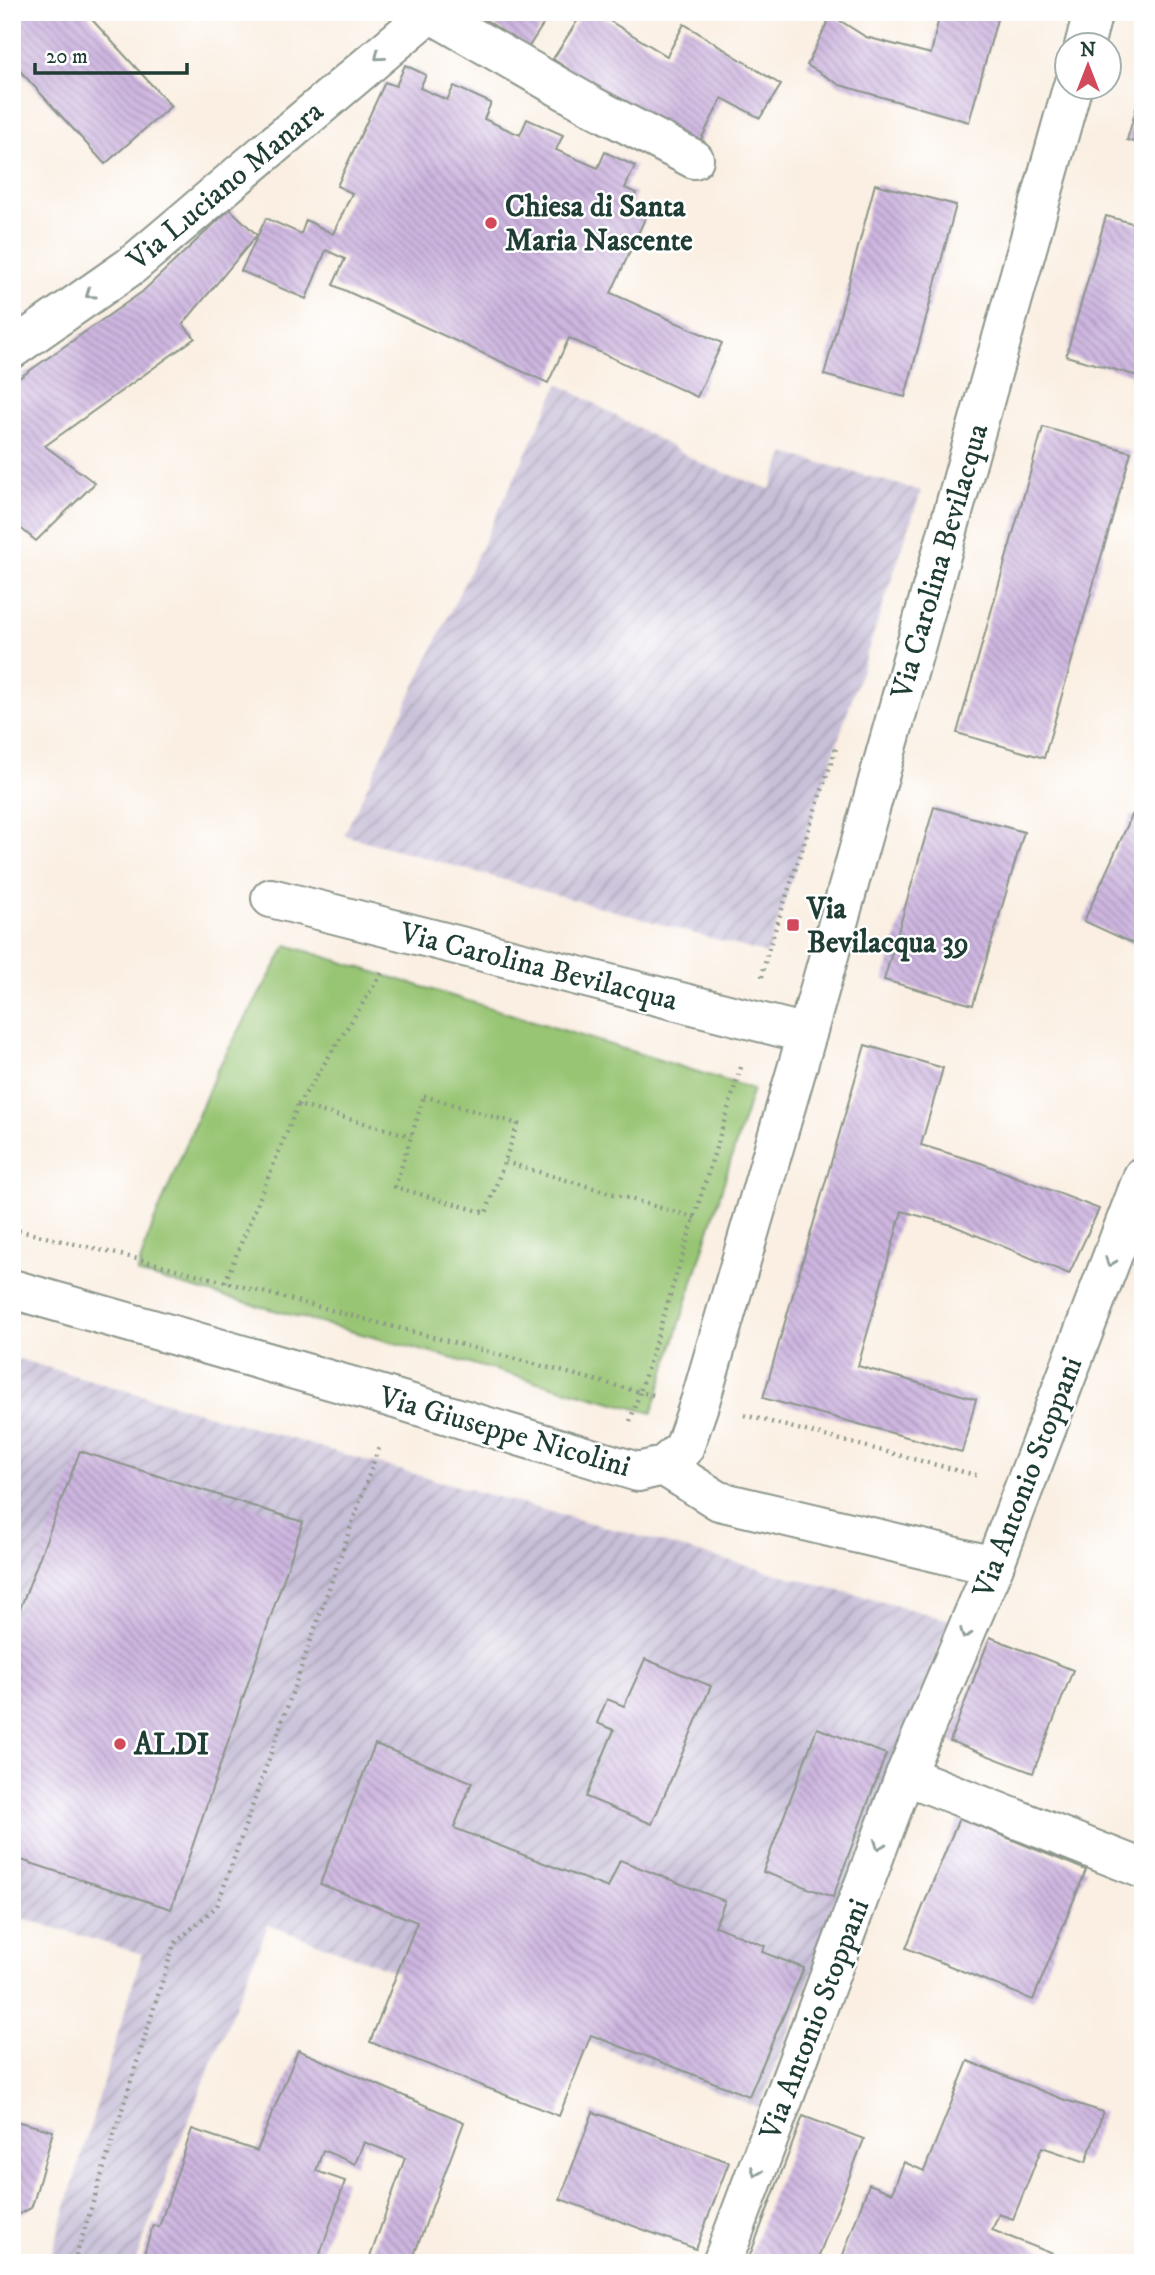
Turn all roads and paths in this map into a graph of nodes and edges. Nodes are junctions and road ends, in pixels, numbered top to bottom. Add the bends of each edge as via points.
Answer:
1 (1093, 12) edge
2 (431, 13) edge
3 (1088, 32) edge
4 (1068, 102) edge
5 (694, 159) dead end
6 (12, 349) edge
7 (271, 898) dead end
8 (404, 932) junction
9 (767, 954) dead end
10 (753, 1020) junction
11 (807, 1034) junction
12 (298, 1105) junction
13 (411, 1136) junction
14 (505, 1161) junction
15 (1143, 1176) edge
16 (695, 1218) junction
17 (12, 1228) edge
18 (225, 1282) junction
19 (12, 1289) edge
20 (640, 1392) junction
21 (396, 1400) junction
22 (700, 1402) junction
23 (663, 1466) junction
24 (1024, 1488) junction
25 (995, 1566) junction
26 (905, 1775) junction
27 (1143, 1869) edge
28 (74, 2263) edge
29 (722, 2263) edge

1 - 3 street
2 - 5 street
2 -> 6 street, Via Luciano Manara via 131,266
4 - 11 street, Via Carolina Bevilacqua
7 - 8 street, Via Carolina Bevilacqua
8 - 10 street, Via Carolina Bevilacqua
8 - 12 path via 382,975
9 - 10 path
10 - 11 street, Via Carolina Bevilacqua
10 - 16 path
11 - 22 street, Via Carolina Bevilacqua
12 - 13 path
12 - 18 path
13 - 14 path via 424,1097 517,1124
13 - 14 path via 395,1187 486,1213
14 - 16 path
15 -> 24 street, Via Antonio Stoppani
16 - 20 path
17 - 18 path
18 - 20 path
19 - 21 street, Via Giuseppe Nicolini
20 - 22 path
21 - 23 street, Via Giuseppe Nicolini via 638,1472
21 - 28 path via 217,1906 174,1944
22 - 23 street, Via Carolina Bevilacqua via 684,1448
22 - 24 path
23 - 25 street, Via Giuseppe Nicolini via 719,1501
24 - 25 street, Via Antonio Stoppani
25 -> 26 street, Via Antonio Stoppani
26 - 27 street
26 -> 29 street, Via Antonio Stoppani

